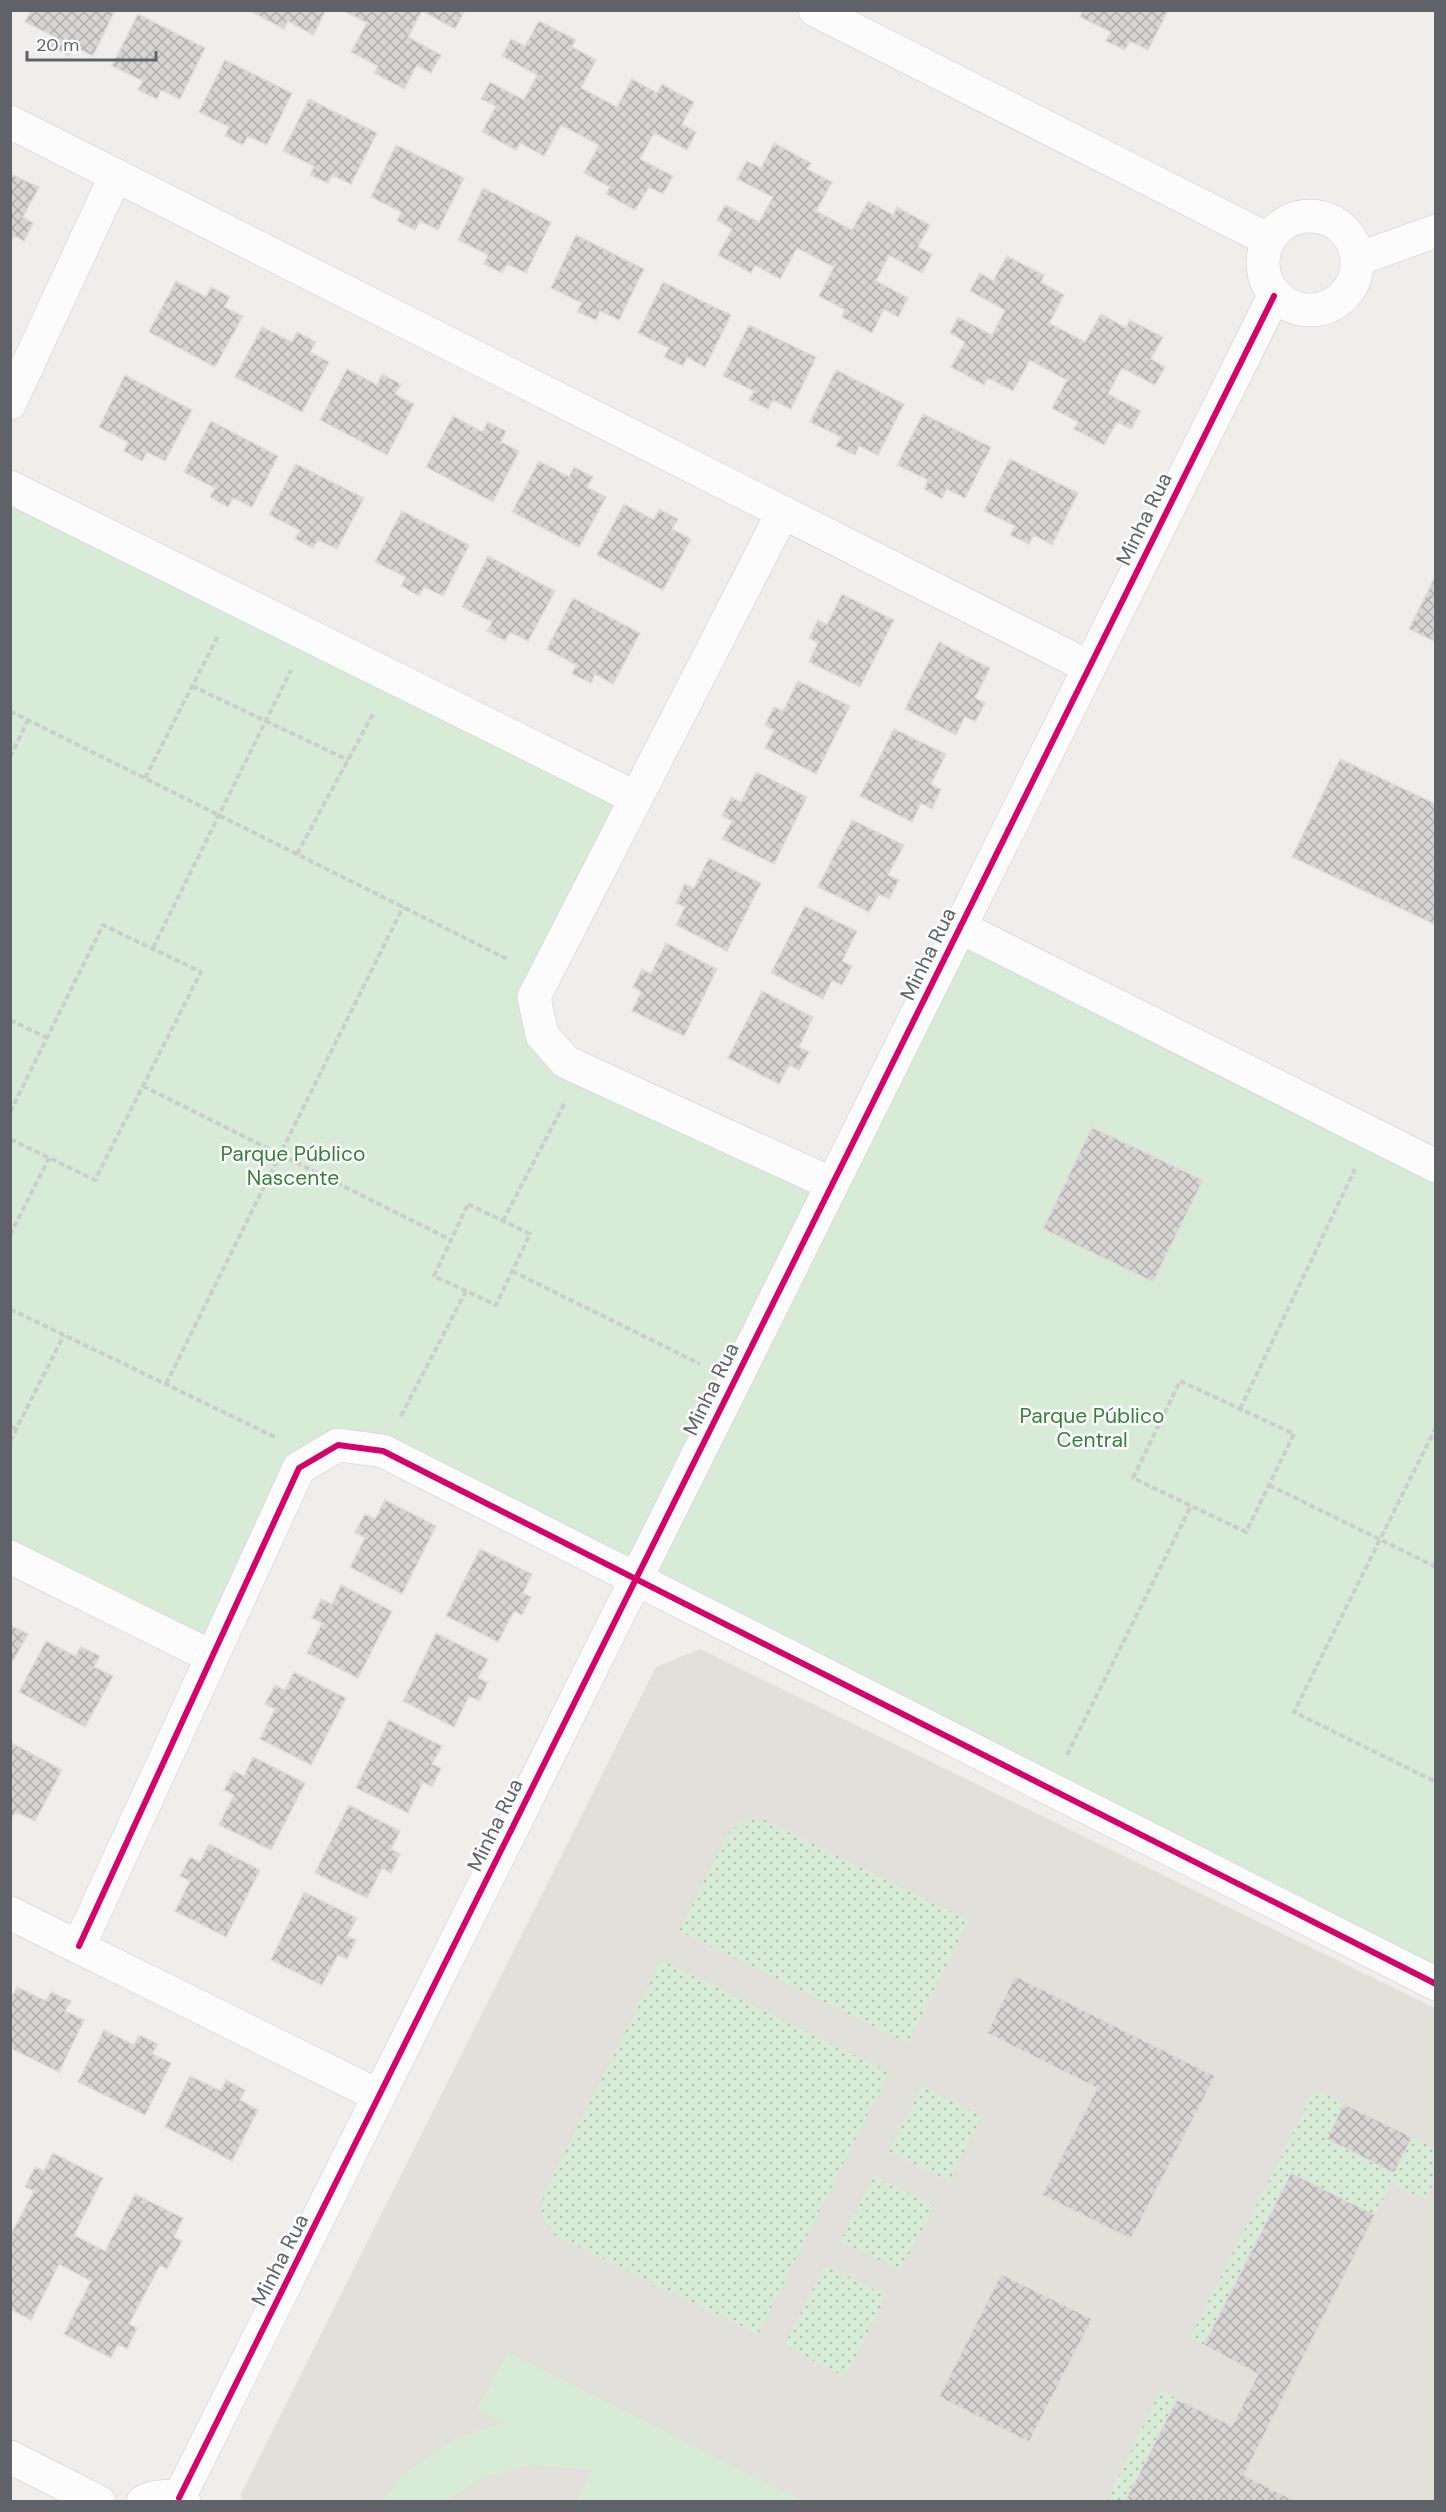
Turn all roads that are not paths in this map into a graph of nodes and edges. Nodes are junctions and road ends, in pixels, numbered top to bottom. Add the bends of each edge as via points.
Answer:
1 (815, 10) edge
2 (10, 122) edge
3 (116, 175) junction
4 (1436, 231) edge
5 (1267, 239) junction
6 (1358, 259) junction
7 (1274, 296) junction
8 (10, 403) edge
9 (10, 487) edge
10 (783, 512) junction
11 (1089, 667) junction
12 (636, 798) junction
13 (960, 927) junction
14 (1436, 1166) edge
15 (832, 1184) junction
16 (10, 1557) edge
17 (635, 1580) junction
18 (212, 1657) junction
19 (10, 1912) edge
20 (79, 1946) junction
21 (1436, 1984) edge
22 (379, 2096) junction
23 (10, 2457) edge
24 (182, 2500) edge
25 (99, 2502) edge
26 (143, 2502) edge

1 - 5 street
2 - 3 street
3 - 8 street
3 - 10 street
4 - 6 street
5 - 6 street via 1290,220 1320,216 1346,231
5 - 7 street via 1261,269
6 - 7 street via 1352,287 1329,308 1300,311
7 - 11 street, Minha Rua
9 - 12 street
10 - 11 street
10 - 12 street
11 - 13 street, Minha Rua
12 - 15 street via 534,997 542,1035 566,1062
13 - 14 street
13 - 15 street, Minha Rua
15 - 17 street, Minha Rua
16 - 18 street
17 - 18 street via 383,1451 338,1445 299,1468
17 - 21 street
17 - 22 street, Minha Rua
18 - 20 street
19 - 20 street
20 - 22 street
22 - 24 street, Minha Rua
23 - 25 street
24 - 26 street via 149,2497

